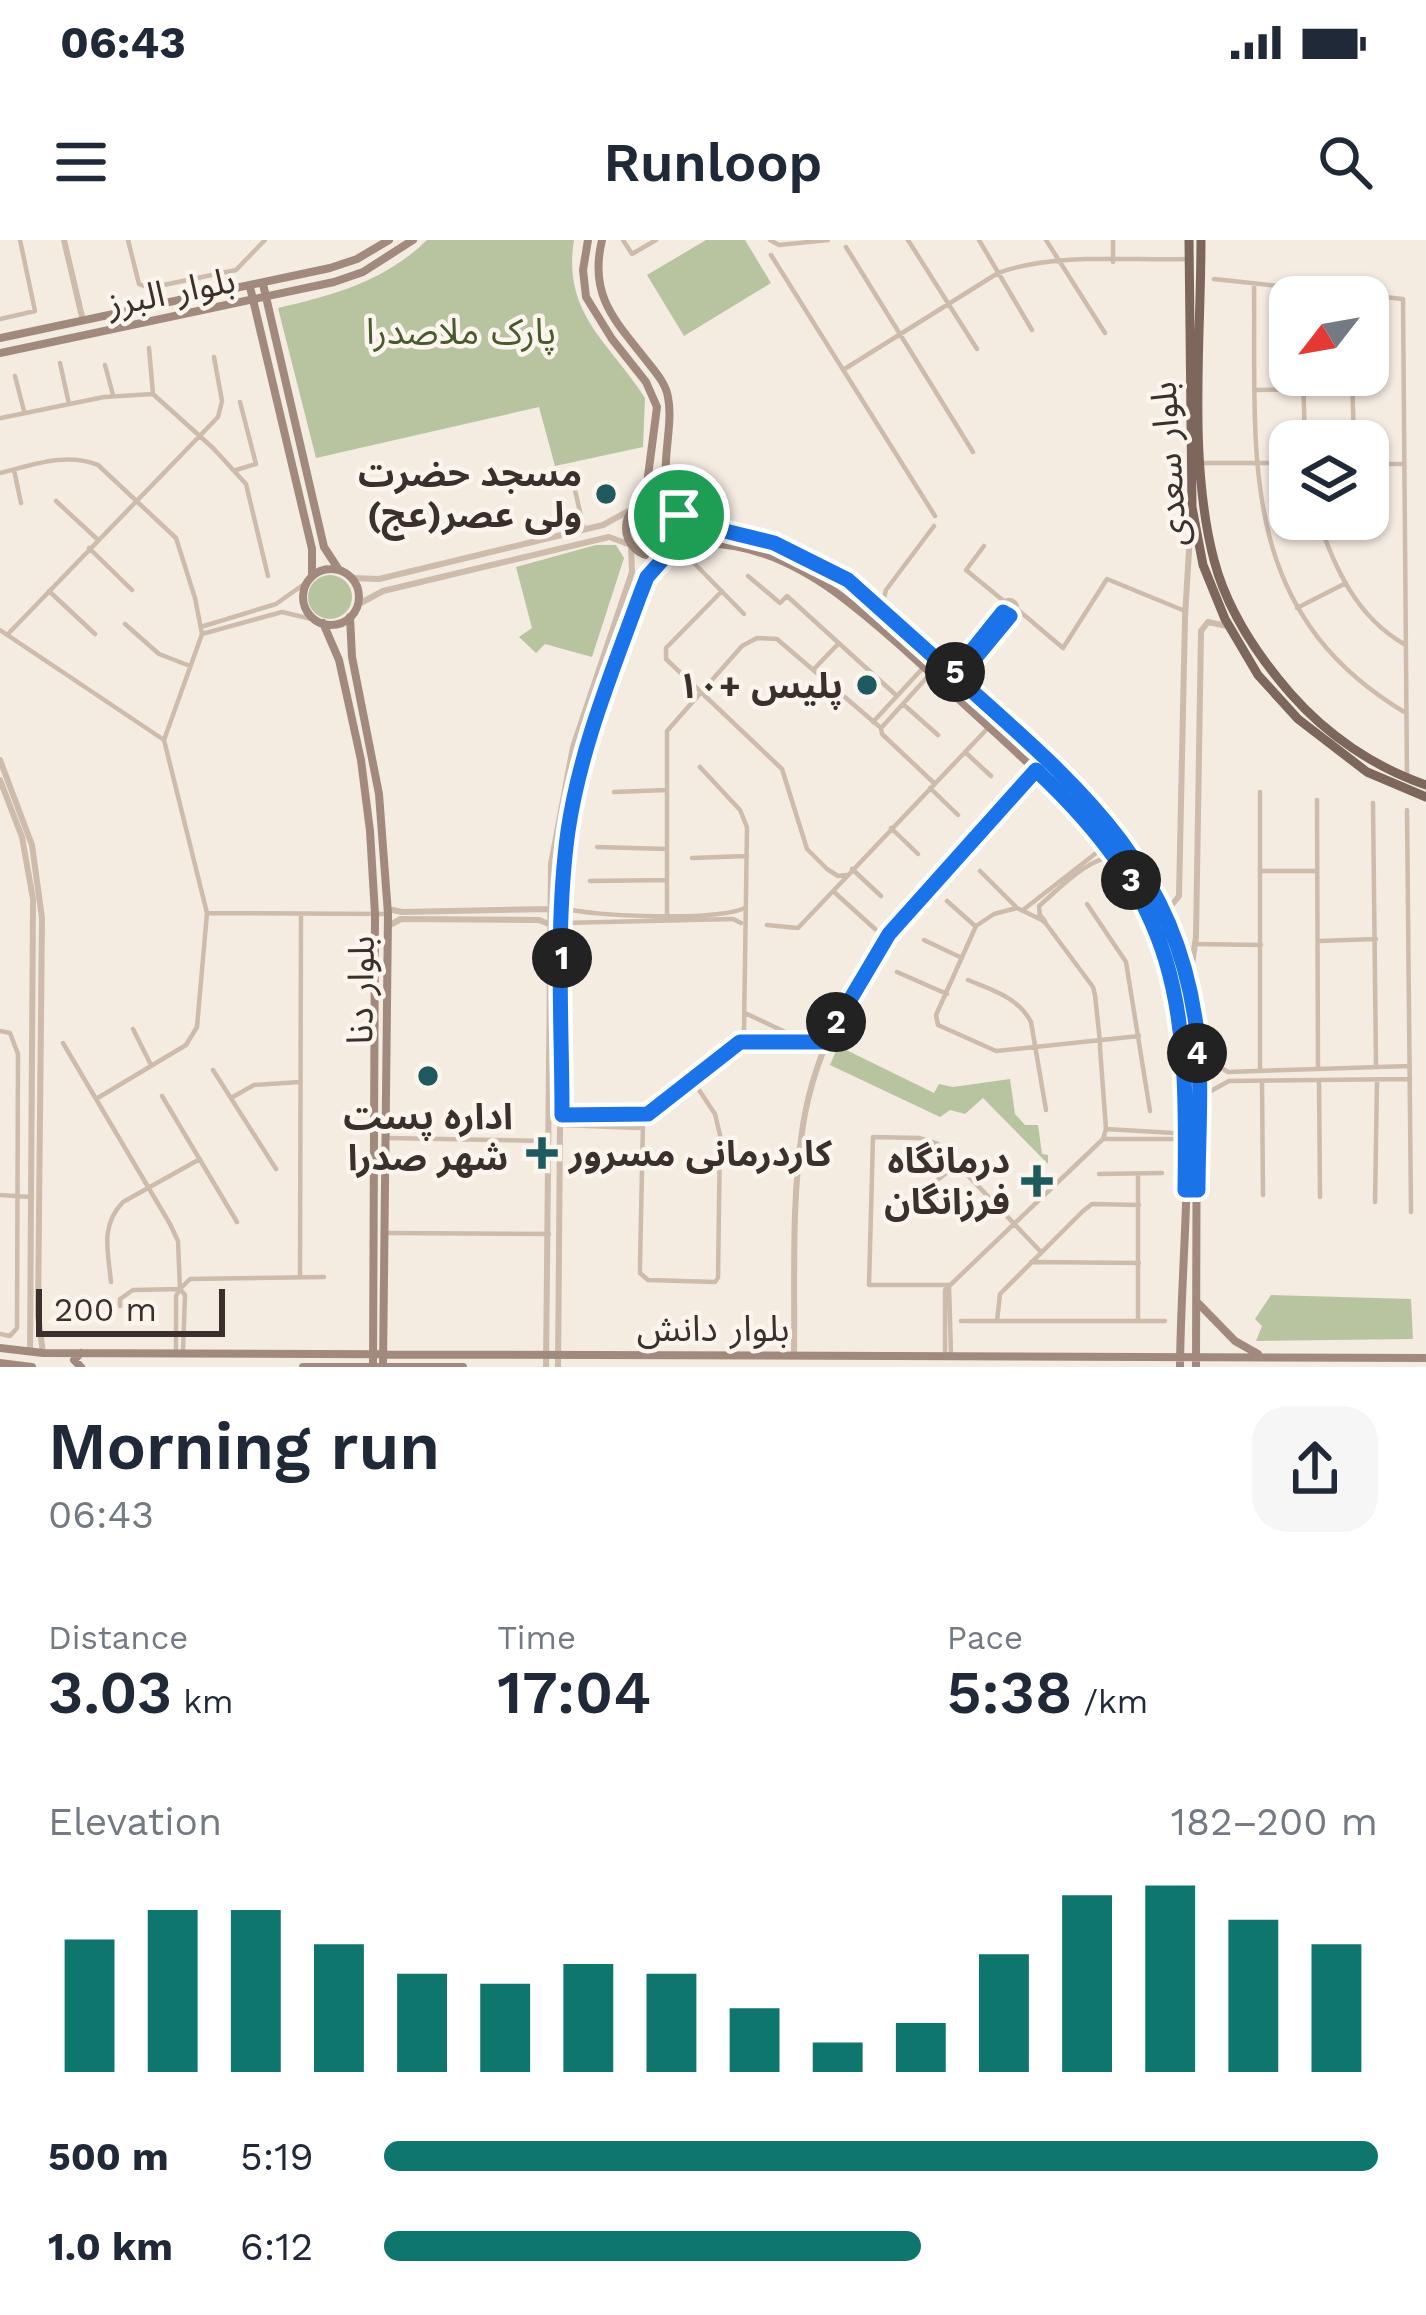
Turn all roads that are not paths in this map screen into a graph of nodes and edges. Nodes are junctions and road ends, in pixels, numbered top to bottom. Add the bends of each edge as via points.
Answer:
1 (20, 240) edge
2 (64, 240) edge
3 (128, 240) edge
4 (252, 240) edge
5 (389, 240) edge
6 (413, 240) edge
7 (588, 240) edge
8 (602, 240) edge
9 (623, 240) edge
10 (656, 240) edge
11 (828, 240) edge
12 (908, 240) edge
13 (979, 240) edge
14 (1046, 240) edge
15 (1113, 240) edge
16 (1189, 240) edge
17 (1201, 240) edge
18 (771, 241) edge
19 (262, 243) edge
20 (846, 247) dead end
21 (771, 255) dead end
22 (1195, 259) junction
23 (1059, 261) junction
24 (1112, 262) junction
25 (998, 273) junction
26 (1214, 279) dead end
27 (1254, 283) junction
28 (263, 284) junction
29 (1269, 285) edge
30 (250, 287) junction
31 (232, 290) junction
32 (1389, 298) edge
33 (266, 299) junction
34 (252, 302) junction
35 (949, 303) junction
36 (235, 305) junction
37 (0, 319) edge
38 (83, 321) junction
39 (1032, 330) dead end
40 (1105, 332) dead end
41 (900, 335) junction
42 (0, 338) edge
43 (148, 348) dead end
44 (977, 349) dead end
45 (0, 352) edge
46 (214, 357) dead end
47 (60, 363) dead end
48 (105, 365) dead end
49 (843, 370) junction
50 (15, 376) dead end
51 (1255, 390) junction
52 (1269, 390) edge
53 (153, 394) junction
54 (113, 395) junction
55 (240, 402) dead end
56 (69, 404) junction
57 (24, 413) junction
58 (1, 418) edge
59 (200, 435) junction
60 (973, 452) dead end
61 (1201, 463) junction
62 (1256, 463) junction
63 (1269, 463) edge
64 (1389, 464) edge
65 (1404, 464) junction
66 (14, 470) junction
67 (235, 470) junction
68 (0, 473) edge
69 (574, 485) dead end
70 (135, 499) junction
71 (56, 501) dead end
72 (21, 502) dead end
73 (1192, 507) junction
74 (634, 508) junction
75 (679, 515) junction
76 (935, 516) dead end
77 (934, 526) dead end
78 (584, 529) junction
79 (98, 539) junction
80 (1327, 540) edge
81 (774, 543) junction
82 (631, 545) junction
83 (984, 546) dead end
84 (675, 547) junction
85 (89, 548) junction
86 (666, 554) junction
87 (768, 556) junction
88 (693, 562) dead end
89 (339, 570) junction
90 (748, 575) dead end
91 (268, 576) dead end
92 (351, 578) junction
93 (310, 579) junction
94 (1346, 583) junction
95 (132, 590) dead end
96 (49, 591) junction
97 (722, 591) junction
98 (1005, 602) junction
99 (357, 605) junction
100 (1297, 608) junction
101 (881, 609) junction
102 (1017, 609) junction
103 (1186, 611) junction
104 (744, 614) dead end
105 (1006, 614) junction
106 (350, 617) junction
107 (319, 622) junction
108 (124, 624) dead end
109 (1228, 626) junction
110 (202, 630) junction
111 (3, 633) edge
112 (94, 634) dead end
113 (839, 643) junction
114 (1406, 646) junction
115 (190, 666) junction
116 (813, 670) junction
117 (927, 670) junction
118 (953, 674) junction
119 (701, 693) junction
120 (897, 696) junction
121 (903, 704) junction
122 (1406, 713) junction
123 (873, 722) junction
124 (989, 727) junction
125 (880, 728) junction
126 (938, 735) dead end
127 (164, 740) junction
128 (964, 752) junction
129 (0, 760) edge
130 (700, 767) dead end
131 (1036, 770) junction
132 (991, 776) dead end
133 (1407, 778) junction
134 (0, 780) edge
135 (1426, 784) edge
136 (932, 786) junction
137 (667, 790) junction
138 (614, 792) dead end
139 (1260, 792) dead end
140 (1426, 797) edge
141 (1317, 800) dead end
142 (1373, 803) dead end
143 (1407, 810) dead end
144 (958, 815) dead end
145 (891, 828) junction
146 (1101, 836) junction
147 (597, 847) dead end
148 (667, 849) junction
149 (918, 854) dead end
150 (747, 856) junction
151 (1118, 857) junction
152 (692, 858) dead end
153 (980, 871) dead end
154 (1261, 871) junction
155 (1317, 871) junction
156 (849, 872) junction
157 (667, 880) junction
158 (590, 881) dead end
159 (833, 891) junction
160 (881, 896) dead end
161 (947, 901) dead end
162 (1087, 904) dead end
163 (1160, 904) junction
164 (562, 908) junction
165 (745, 908) junction
166 (550, 909) junction
167 (1020, 909) junction
168 (388, 912) junction
169 (207, 913) junction
170 (375, 914) junction
171 (667, 914) junction
172 (301, 915) junction
173 (1042, 918) junction
174 (562, 923) junction
175 (550, 924) junction
176 (744, 924) junction
177 (767, 925) dead end
178 (388, 926) junction
179 (976, 926) junction
180 (875, 929) dead end
181 (1376, 939) junction
182 (924, 940) dead end
183 (1318, 940) junction
184 (1195, 944) junction
185 (1262, 945) junction
186 (963, 958) junction
187 (897, 972) dead end
188 (968, 980) dead end
189 (1189, 985) junction
190 (946, 994) junction
191 (746, 1013) junction
192 (133, 1029) dead end
193 (0, 1031) edge
194 (1139, 1036) junction
195 (740, 1042) junction
196 (825, 1042) junction
197 (1100, 1042) junction
198 (63, 1043) dead end
199 (809, 1043) junction
200 (1037, 1048) junction
201 (1197, 1053) junction
202 (151, 1065) junction
203 (1376, 1066) junction
204 (1410, 1066) junction
205 (1318, 1069) junction
206 (213, 1070) dead end
207 (1260, 1071) junction
208 (1377, 1079) junction
209 (1410, 1079) junction
210 (1319, 1080) junction
211 (693, 1081) junction
212 (1262, 1081) junction
213 (299, 1082) junction
214 (162, 1096) dead end
215 (231, 1098) junction
216 (1198, 1098) junction
217 (96, 1099) junction
218 (1046, 1110) dead end
219 (1150, 1111) dead end
220 (648, 1114) junction
221 (562, 1115) junction
222 (562, 1125) junction
223 (1186, 1125) junction
224 (641, 1129) junction
225 (1106, 1130) junction
226 (386, 1138) junction
227 (1103, 1139) junction
228 (549, 1141) junction
229 (1186, 1146) junction
230 (200, 1159) junction
231 (958, 1164) junction
232 (276, 1169) dead end
233 (1100, 1174) dead end
234 (1138, 1174) junction
235 (1162, 1174) dead end
236 (149, 1188) junction
237 (1185, 1190) junction
238 (1198, 1190) junction
239 (0, 1195) edge
240 (1263, 1195) dead end
241 (17, 1196) junction
242 (36, 1197) junction
243 (1320, 1197) dead end
244 (1375, 1202) dead end
245 (1139, 1204) junction
246 (1411, 1211) dead end
247 (935, 1214) dead end
248 (237, 1222) dead end
249 (1015, 1224) junction
250 (387, 1233) junction
251 (549, 1234) junction
252 (1041, 1252) junction
253 (1031, 1262) junction
254 (1138, 1262) junction
255 (300, 1277) junction
256 (323, 1277) dead end
257 (111, 1282) dead end
258 (949, 1285) junction
259 (180, 1288) junction
260 (1197, 1302) junction
261 (120, 1306) dead end
262 (1138, 1321) junction
263 (1165, 1321) dead end
264 (961, 1322) dead end
265 (997, 1322) junction
266 (0, 1334) edge
267 (0, 1348) edge
268 (30, 1352) junction
269 (179, 1352) junction
270 (44, 1353) junction
271 (82, 1353) junction
272 (378, 1353) junction
273 (794, 1354) junction
274 (948, 1355) junction
275 (1265, 1357) junction
276 (1426, 1358) edge
277 (546, 1362) edge
278 (558, 1362) edge
279 (1180, 1362) edge
280 (0, 1363) edge
281 (1196, 1363) edge
282 (373, 1366) edge
283 (383, 1366) edge
284 (30, 1367) edge
285 (45, 1367) edge
286 (82, 1367) edge
287 (303, 1367) edge
288 (461, 1367) edge

1 - 37 street via 35,311
2 - 38 street
3 - 19 street via 139,284 149,288 236,270
4 - 19 street
5 - 28 main road, بلوار البرز via 357,259
6 - 33 main road, بلوار البرز via 363,272
7 - 74 main road via 586,298 657,407 647,484
8 - 75 main road via 600,293 668,395 665,478
9 - 10 street via 632,254
11 - 18 street
12 - 35 street
13 - 25 street
14 - 23 street
15 - 24 street
16 - 22 main road, بلوار سعدی
17 - 22 main road, بلوار سعدی
20 - 41 street
21 - 49 street
22 - 24 street
22 - 61 main road, بلوار سعدی
22 - 73 main road, بلوار سعدی
23 - 24 street
23 - 25 street
23 - 40 street
25 - 35 street
25 - 39 street
26 - 27 street
27 - 29 street
27 - 51 street
28 - 30 main road, بلوار البرز
28 - 33 main road
30 - 31 main road, بلوار البرز
30 - 34 main road
31 - 36 main road
31 - 38 main road, بلوار البرز
32 - 65 street via 1403,299
33 - 34 main road, بلوار البرز
33 - 89 main road via 324,547
34 - 36 main road, بلوار البرز
34 - 93 main road via 312,549
35 - 41 street
35 - 44 street
36 - 45 main road, بلوار البرز
38 - 42 main road, بلوار البرز
41 - 49 street
41 - 60 street
43 - 53 street
46 - 59 street via 222,401
47 - 56 street
48 - 54 street
49 - 76 street
50 - 57 street
51 - 52 street
51 - 62 street
53 - 54 street
53 - 59 street
54 - 56 street
55 - 67 street via 256,464
56 - 57 street
57 - 58 street
59 - 67 street
59 - 70 street
61 - 62 street
61 - 133 main road, بلوار سعدی via 1214,562 1268,668 1339,738
62 - 63 street
62 - 100 street via 1264,528
64 - 65 street
65 - 114 street
66 - 68 street
66 - 70 street via 86,460
66 - 72 street
67 - 91 street via 246,484
69 - 78 street
70 - 79 street
70 - 110 street via 182,549
71 - 79 street
73 - 103 street
73 - 109 main road, بلوار سعدی via 1203,565
74 - 75 main road via 658,500
74 - 78 street
74 - 82 main road via 626,530
75 - 81 main road
75 - 84 main road
77 - 101 street via 886,590
78 - 92 street
79 - 85 street
80 - 94 street
81 - 87 main road
81 - 101 main road via 848,580
82 - 86 main road
82 - 99 street via 609,537 383,591
82 - 166 street via 632,572 563,787
83 - 98 street via 965,570
84 - 86 main road
84 - 87 main road via 718,542
85 - 95 street
85 - 96 street
86 - 164 street via 647,577 585,751
87 - 117 main road via 838,593
88 - 97 street
89 - 92 main road
89 - 93 main road
90 - 113 street via 780,603 787,596
92 - 99 main road
93 - 107 main road via 303,598
93 - 110 street via 276,604
94 - 100 street
94 - 114 street via 1382,632
96 - 111 street
96 - 112 street
97 - 104 street
97 - 119 street via 667,648 665,659
98 - 102 street
98 - 105 street
99 - 106 main road
100 - 122 street via 1345,671
101 - 118 main road
102 - 103 street via 1063,648 1107,579
102 - 105 street
103 - 163 street via 1179,896 1171,906
105 - 118 street via 967,668
106 - 107 main road
106 - 168 main road, بلوار دنا via 379,794
107 - 110 street via 282,612
107 - 170 main road, بلوار دنا via 339,660 361,760
108 - 115 street via 159,654
109 - 140 main road, بلوار سعدی via 1298,719 1367,772
109 - 184 street via 1208,622 1201,631
110 - 115 street
111 - 127 street
113 - 116 street
113 - 120 street
114 - 122 street
115 - 127 street
116 - 119 street via 777,639 758,638
116 - 123 street
117 - 120 street
117 - 121 street
117 - 124 main road
118 - 163 main road via 1110,823
119 - 137 street via 667,731
119 - 156 street via 782,769 806,849 838,876
120 - 123 street
121 - 125 street
121 - 126 street
122 - 133 street
123 - 125 street
124 - 128 street
124 - 131 main road
125 - 136 street
127 - 169 street
128 - 132 street
128 - 136 street
129 - 242 street via 32,845 40,896
130 - 150 street via 740,810
131 - 146 main road
131 - 196 street via 889,934
133 - 135 main road, بلوار سعدی
134 - 242 street via 33,899
136 - 144 street
136 - 145 street
137 - 138 street
137 - 148 street
139 - 154 street
141 - 155 street
142 - 181 street
143 - 204 street
145 - 149 street
145 - 156 street
146 - 151 main road
146 - 167 street via 1100,850
147 - 148 street
148 - 157 street
150 - 152 street
150 - 165 street
151 - 173 street via 1104,856 1061,887 1039,906
151 - 223 main road via 1148,910 1175,988
153 - 167 street
154 - 155 street
154 - 185 street
155 - 183 street
156 - 159 street
156 - 160 street
157 - 158 street
157 - 171 street
159 - 177 street via 798,928
159 - 180 street
161 - 179 street
162 - 194 street via 1126,962
163 - 189 main road
164 - 171 street
164 - 174 street
165 - 171 street
165 - 176 street
166 - 168 street
166 - 175 street
167 - 173 street
167 - 179 street
168 - 170 street
168 - 178 main road, بلوار دنا
169 - 172 street
169 - 202 street via 197,1027 187,1045
170 - 172 street
170 - 272 main road, بلوار دنا
172 - 213 street
173 - 197 street via 1093,987
174 - 176 street
174 - 221 street
175 - 178 street via 401,919
175 - 228 street
176 - 191 street
178 - 226 main road, بلوار دنا
179 - 186 street
181 - 183 street
181 - 203 street
182 - 186 street
183 - 205 street
184 - 185 street
184 - 189 street
185 - 207 street
186 - 190 street
187 - 190 street
188 - 200 street via 1025,1010
189 - 201 main road
190 - 200 street via 938,1025 995,1052
191 - 195 street
191 - 199 street
192 - 202 street
193 - 241 street via 10,1034 18,1054
194 - 197 street
194 - 219 street
195 - 199 street
195 - 211 street
196 - 199 street
196 - 273 street via 796,1186
197 - 200 street
197 - 225 street
198 - 217 street
200 - 218 street
201 - 207 street via 1228,1072
201 - 216 main road
202 - 217 street
203 - 204 street
203 - 205 street
204 - 209 street
205 - 207 street
206 - 215 street
208 - 209 street
208 - 210 street
208 - 244 street
209 - 246 street
210 - 212 street
210 - 243 street
211 - 220 street
211 - 224 street via 719,1123 715,1282 644,1278
212 - 216 street via 1228,1081
212 - 240 street
213 - 215 street via 254,1085
213 - 255 street
214 - 230 street
215 - 232 street
216 - 238 main road
217 - 236 street
220 - 221 street
220 - 224 street
221 - 222 street
222 - 224 street
222 - 278 street
223 - 225 street via 1174,1132
223 - 229 main road
225 - 227 street
226 - 228 street
226 - 250 main road, بلوار دنا
227 - 229 street via 1177,1139
227 - 249 street
228 - 251 street
229 - 237 main road
230 - 236 street
230 - 248 street
231 - 247 street via 933,1188
231 - 249 street
231 - 258 street via 919,1138 870,1143 869,1285
233 - 234 street
234 - 235 street
234 - 245 street
236 - 257 street via 123,1202 106,1227
236 - 259 street via 178,1241
237 - 238 main road
237 - 279 main road
238 - 260 main road
239 - 241 street
241 - 242 street
241 - 266 street via 17,1328
242 - 268 street
242 - 270 street
245 - 252 street via 1092,1204
245 - 254 street
249 - 252 street
249 - 258 street
250 - 251 street
250 - 272 main road, بلوار دنا
251 - 277 street
252 - 253 street
253 - 254 street
253 - 265 street via 1000,1294
254 - 262 street
255 - 256 street
255 - 259 street via 190,1279
258 - 274 street
259 - 261 street via 133,1290
259 - 269 street
260 - 275 main road via 1235,1341
260 - 281 main road
262 - 263 street
262 - 265 street
264 - 265 street
267 - 268 main road, بلوار دانش
268 - 270 main road, بلوار دانش
268 - 284 main road
269 - 271 main road, بلوار دانش
269 - 272 main road, بلوار دانش
270 - 271 main road, بلوار دانش
270 - 285 main road
271 - 286 main road via 74,1360
272 - 277 main road, بلوار دانش
272 - 282 main road, بلوار دنا
272 - 283 main road, بلوار دنا
273 - 274 main road, بلوار دانش
273 - 278 main road, بلوار دانش
274 - 279 main road, بلوار دانش
275 - 276 main road, بلوار دانش
275 - 281 main road, بلوار دانش
277 - 278 main road, بلوار دانش
279 - 281 main road, بلوار دانش
280 - 284 main road
282 - 283 main road
282 - 287 main road
283 - 288 main road

